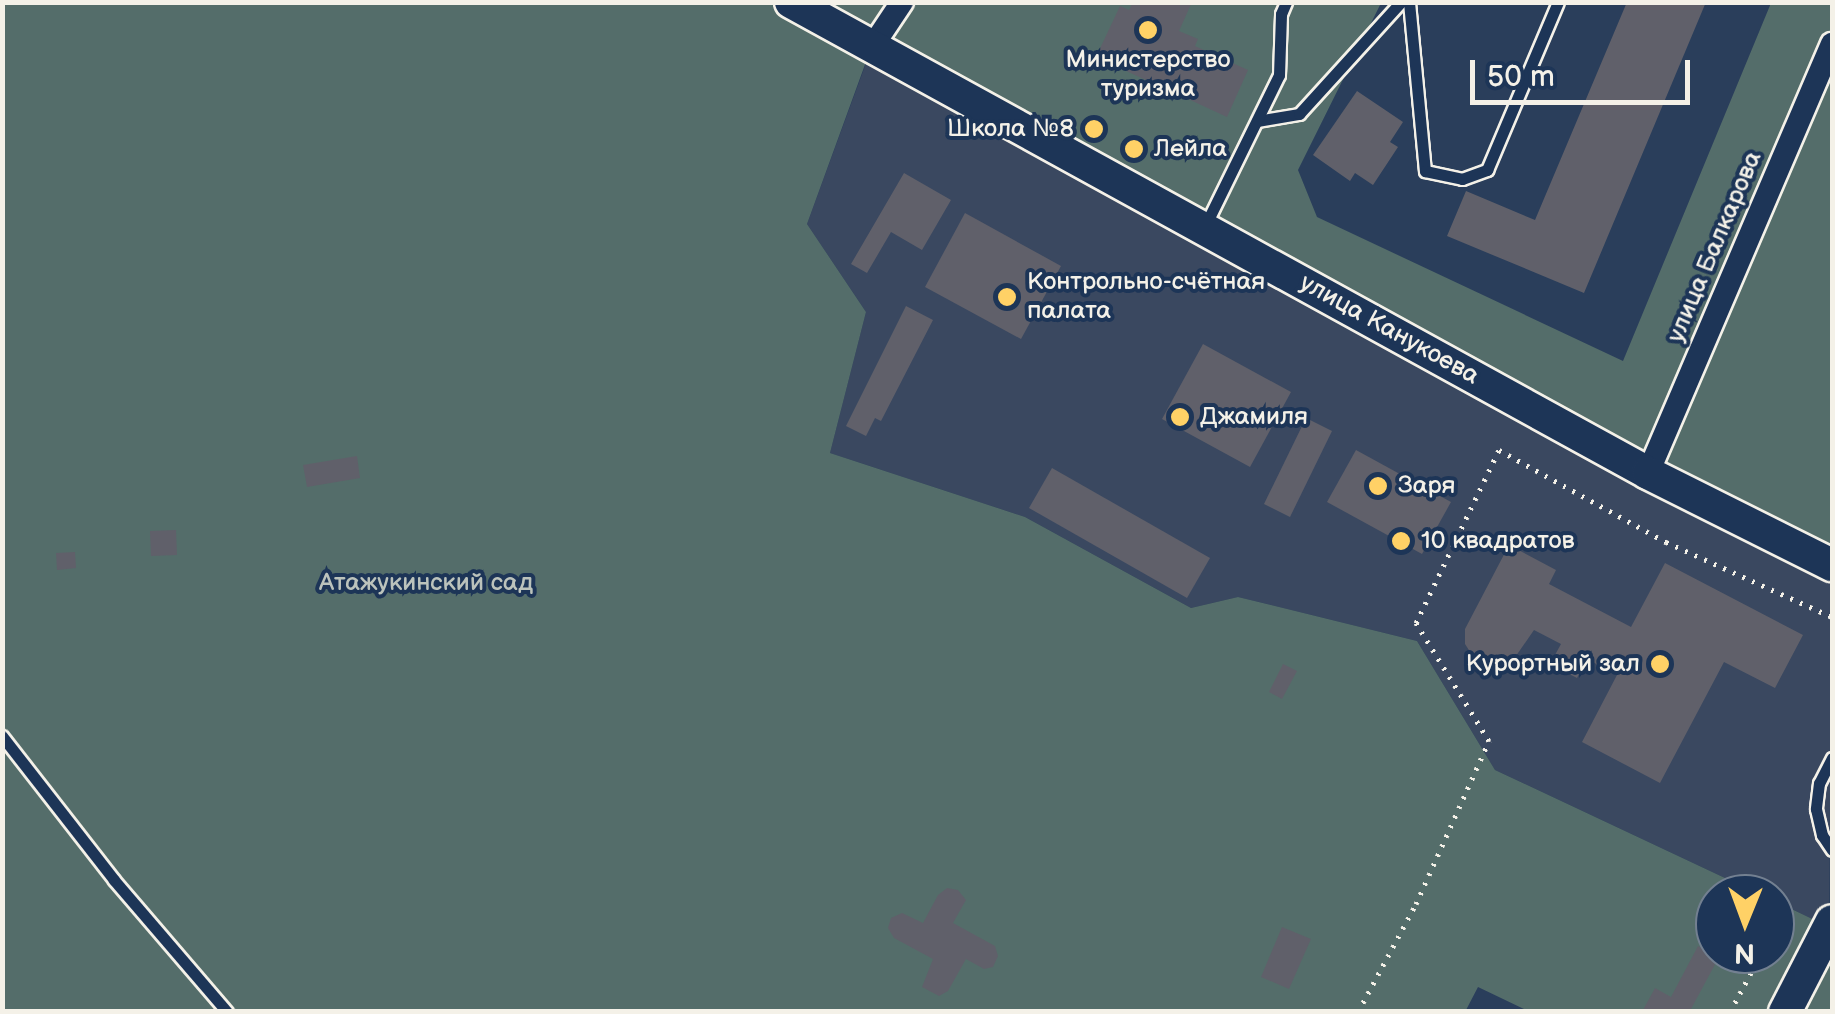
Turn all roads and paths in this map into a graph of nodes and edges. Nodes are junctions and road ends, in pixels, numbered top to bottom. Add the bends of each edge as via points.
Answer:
1 (791, 2) edge
2 (902, 2) edge
3 (1286, 2) edge
4 (1401, 2) edge
5 (1409, 2) edge
6 (1558, 2) edge
7 (1832, 44) edge
8 (872, 47) junction
9 (1257, 121) junction
10 (1205, 226) junction
11 (1648, 472) junction
12 (1832, 564) edge
13 (1832, 618) edge
14 (2, 736) edge
15 (1832, 758) edge
16 (1832, 850) edge
17 (1832, 921) edge
18 (1750, 974) edge
19 (227, 1012) edge
20 (1358, 1012) edge
21 (1730, 1012) edge
22 (1785, 1012) edge

1 - 8 street, улица Канукоева
2 - 8 street
3 - 9 lane via 1279,74
4 - 9 lane via 1299,114
5 - 6 lane via 1425,171 1462,178 1487,170
7 - 11 street, улица Балкарова
8 - 10 street, улица Канукоева
9 - 10 lane
10 - 11 street, улица Канукоева
11 - 12 street, улица Канукоева
13 - 20 path via 1666,542 1498,450 1416,623 1488,741 1416,904
14 - 19 lane
15 - 16 lane via 1816,809
17 - 22 street
18 - 21 path

